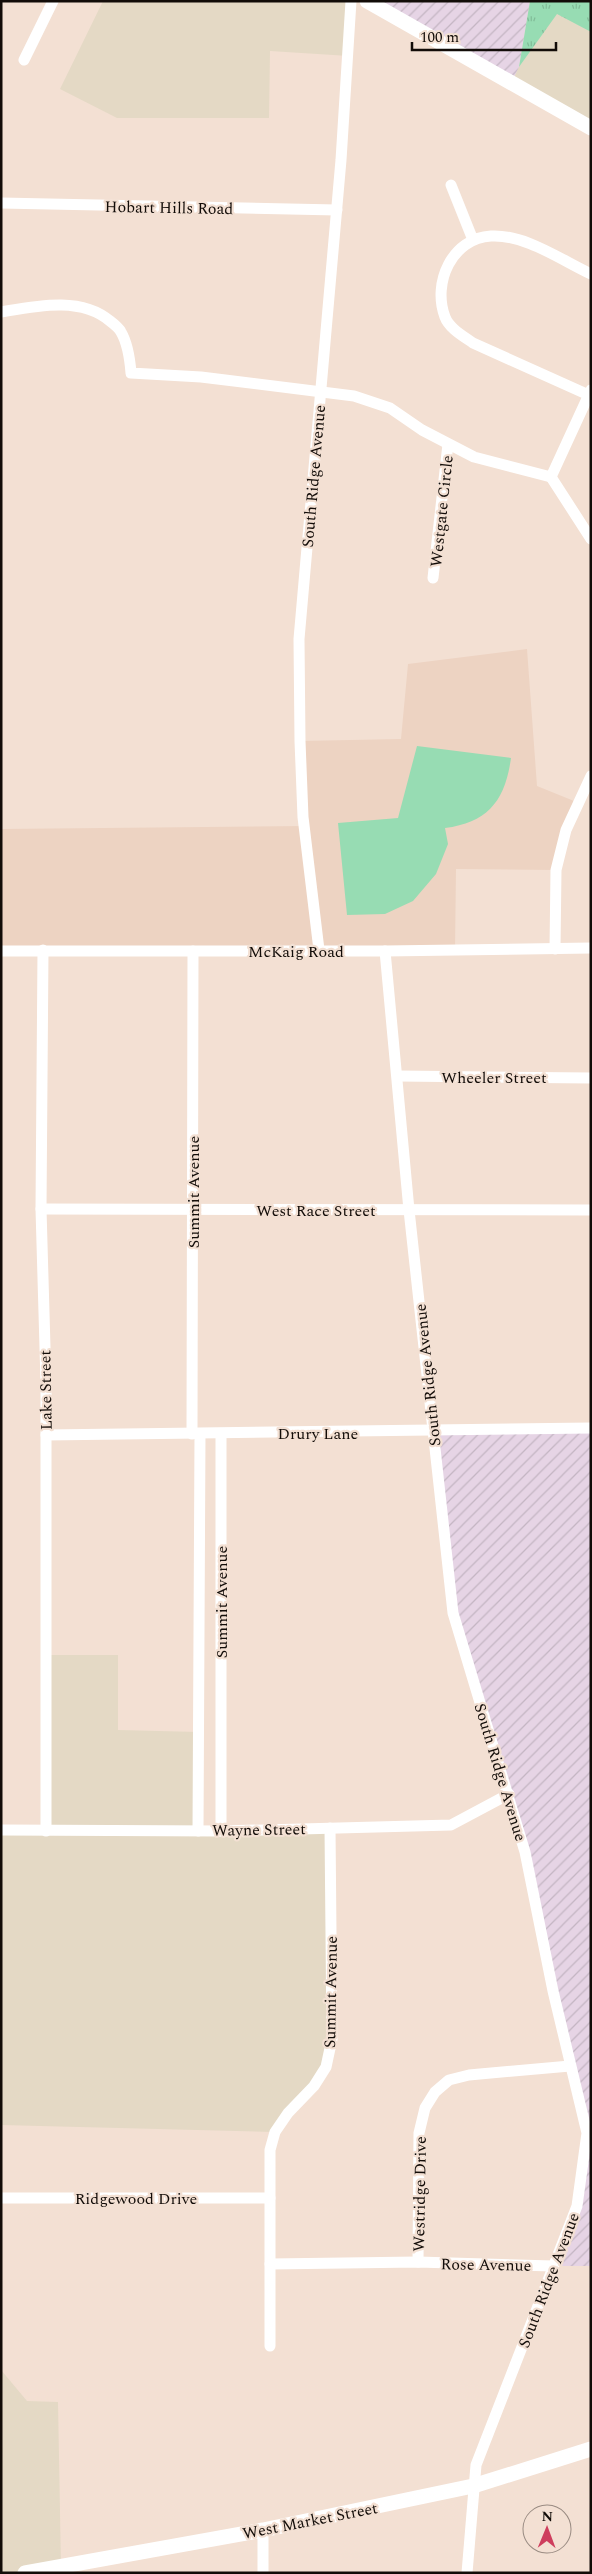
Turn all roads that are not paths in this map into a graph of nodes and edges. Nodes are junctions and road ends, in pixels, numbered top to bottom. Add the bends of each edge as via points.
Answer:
1 (53, 1) edge
2 (351, 1) edge
3 (367, 1) edge
4 (24, 60) dead end
5 (591, 128) edge
6 (451, 185) dead end
7 (1, 203) edge
8 (337, 210) junction
9 (473, 240) junction
10 (591, 274) edge
11 (1, 312) edge
12 (320, 392) junction
13 (590, 393) edge
14 (448, 444) junction
15 (552, 477) junction
16 (591, 539) edge
17 (434, 578) dead end
18 (591, 776) edge
19 (588, 792) edge
20 (591, 948) edge
21 (555, 949) junction
22 (1, 950) edge
23 (43, 950) junction
24 (319, 950) junction
25 (194, 951) junction
26 (385, 951) junction
27 (398, 1076) junction
28 (591, 1078) edge
29 (42, 1209) junction
30 (409, 1210) junction
31 (591, 1210) edge
32 (193, 1211) junction
33 (591, 1428) edge
34 (432, 1432) junction
35 (196, 1434) junction
36 (221, 1434) junction
37 (46, 1435) junction
38 (509, 1794) junction
39 (330, 1828) junction
40 (1, 1830) edge
41 (46, 1830) junction
42 (221, 1830) junction
43 (198, 1831) junction
44 (570, 2066) junction
45 (589, 2133) edge
46 (1, 2198) edge
47 (270, 2198) junction
48 (418, 2262) junction
49 (270, 2264) junction
50 (553, 2266) junction
51 (270, 2346) dead end
52 (591, 2449) edge
53 (473, 2486) junction
54 (263, 2530) junction
55 (25, 2573) edge
56 (263, 2573) edge
57 (467, 2573) edge

1 - 4 street
2 - 8 street, South Ridge Avenue
3 - 5 main road
6 - 9 street
7 - 8 street, Hobart Hills Road
8 - 12 street, South Ridge Avenue
9 - 10 street via 504,236 524,242
9 - 13 street via 453,257 440,286 445,319 472,343
11 - 12 street via 40,305 78,306 102,314 121,330 130,357 131,373 201,377
12 - 14 street via 354,396 390,408
12 - 24 street, South Ridge Avenue via 299,639 303,817
13 - 15 street
14 - 15 street via 474,457
14 - 17 street, Westgate Circle
15 - 16 street
18 - 19 street
19 - 21 street via 566,830 556,870
20 - 21 street, McKaig Road
21 - 26 street, McKaig Road
22 - 23 street, McKaig Road
23 - 25 street, McKaig Road
23 - 29 street, Lake Street
24 - 25 street, McKaig Road
24 - 26 street, McKaig Road
25 - 32 street, Summit Avenue
26 - 27 street, South Ridge Avenue
27 - 28 street, Wheeler Street
27 - 30 street, South Ridge Avenue
29 - 32 street, West Race Street
29 - 37 street, Lake Street
30 - 31 street, West Race Street
30 - 32 street, West Race Street
30 - 34 street, South Ridge Avenue
32 - 35 street, Summit Avenue
33 - 34 street, Drury Lane
34 - 36 street, Drury Lane
34 - 38 street, South Ridge Avenue via 453,1613
35 - 36 street, Drury Lane
35 - 37 street, Drury Lane
35 - 43 street, Summit Avenue
36 - 42 street, Summit Avenue
37 - 41 street, Lake Street
38 - 39 street, Wayne Street via 451,1825
38 - 44 street, South Ridge Avenue via 525,1852
39 - 42 street, Wayne Street
39 - 47 street, Summit Avenue via 332,2039 326,2067 275,2132 270,2150
40 - 41 street, Wayne Street
41 - 43 street, Wayne Street
42 - 43 street, Wayne Street
44 - 45 street, South Ridge Avenue
44 - 48 street, Westridge Drive via 468,2075 448,2080 435,2092 425,2108 419,2133
45 - 50 street, South Ridge Avenue via 577,2206
46 - 47 street, Ridgewood Drive
47 - 49 street, Summit Avenue
48 - 49 street, Westridge Drive
48 - 50 street, Rose Avenue
49 - 51 street, Summit Avenue
50 - 53 street, South Ridge Avenue via 476,2465
52 - 53 main road, West Market Street
53 - 54 main road, West Market Street
53 - 57 street, South Ridge Avenue
54 - 55 main road, West Market Street
54 - 56 street

